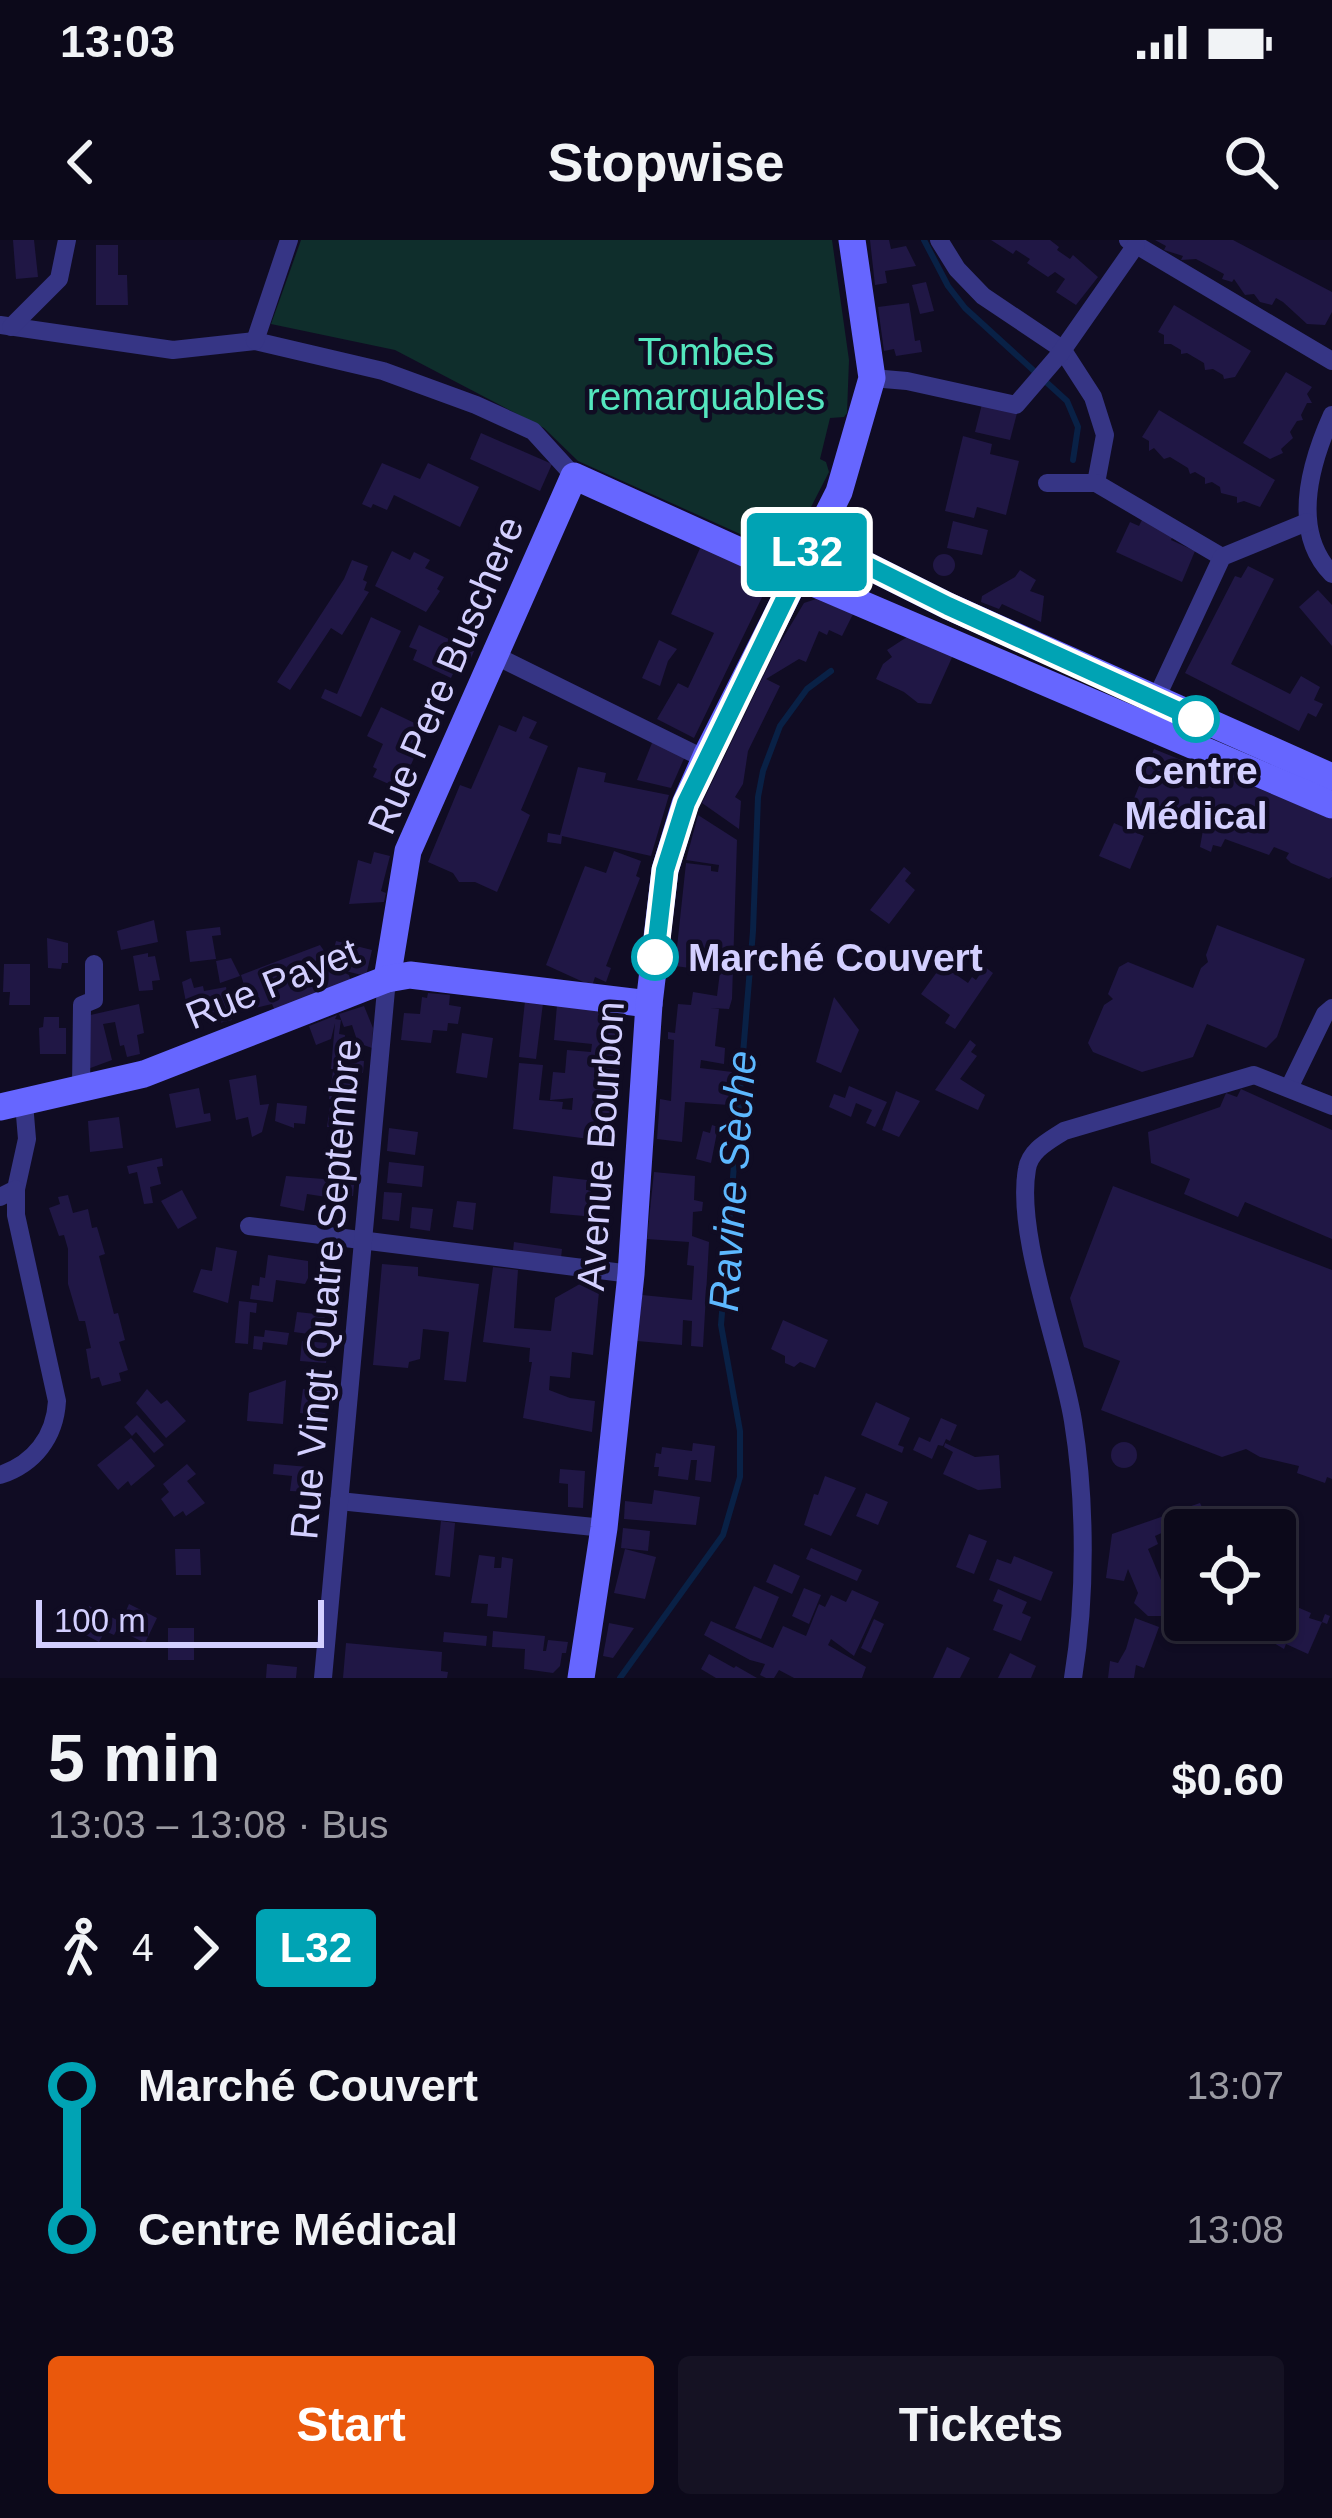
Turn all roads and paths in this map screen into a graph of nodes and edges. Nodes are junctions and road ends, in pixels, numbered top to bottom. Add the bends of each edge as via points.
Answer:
1 (67, 240) edge
2 (289, 240) edge
3 (853, 240) edge
4 (939, 240) edge
5 (1132, 243) edge
6 (6, 326) edge
7 (255, 341) junction
8 (1060, 352) junction
9 (1332, 361) edge
10 (872, 378) junction
11 (1332, 415) edge
12 (574, 476) junction
13 (1047, 483) dead end
14 (1096, 483) junction
15 (1307, 522) junction
16 (814, 539) junction
17 (1222, 557) junction
18 (796, 573) junction
19 (1332, 574) edge
20 (494, 655) junction
21 (1155, 701) junction
22 (705, 759) junction
23 (1332, 777) edge
24 (1332, 805) edge
25 (94, 964) dead end
26 (387, 979) junction
27 (649, 1004) junction
28 (1332, 1008) edge
29 (1289, 1088) junction
30 (81, 1089) junction
31 (12, 1105) edge
32 (1332, 1106) edge
33 (8, 1193) edge
34 (249, 1226) dead end
35 (364, 1241) junction
36 (631, 1274) junction
37 (0, 1475) edge
38 (339, 1501) junction
39 (604, 1528) junction
40 (323, 1678) edge
41 (581, 1678) edge
42 (1073, 1678) edge

1 - 6 street via 59,278
2 - 7 street
3 - 10 main road
4 - 8 street via 983,296
5 - 8 street
5 - 9 street
6 - 7 street via 173,350
7 - 12 street via 383,371 476,405 533,431
8 - 10 street via 1016,405
8 - 14 street via 1093,398 1105,435
10 - 16 main road, Avenue Bourbon via 839,492
11 - 15 street via 1311,474
12 - 18 main road
12 - 20 main road, Rue Pere Buschere
13 - 14 street
14 - 17 street
15 - 17 street
15 - 19 street
16 - 18 main road, Avenue Bourbon
16 - 21 main road
17 - 21 street
18 - 22 main road, Avenue Bourbon
18 - 24 main road
20 - 22 street
20 - 26 main road, Rue Pere Buschere via 408,850
21 - 23 main road
22 - 27 main road, Avenue Bourbon via 665,870
25 - 30 street via 94,1000 82,1005
26 - 27 main road, Rue Payet via 426,975
26 - 30 main road, Rue Payet via 186,1060
26 - 35 street, Rue Vingt Quatre Septembre
27 - 36 main road, Avenue Bourbon
28 - 29 street
29 - 32 street
29 - 42 street via 1254,1075 1222,1083 1064,1131 1027,1164 1029,1230 1074,1424 1082,1566
30 - 31 main road, Rue Payet
31 - 33 street via 27,1138
33 - 37 street via 57,1401 38,1452
34 - 35 street
35 - 36 street
35 - 38 street, Rue Vingt Quatre Septembre
36 - 39 main road, Avenue Bourbon
38 - 39 street
38 - 40 street, Rue Vingt Quatre Septembre
39 - 41 main road, Avenue Bourbon

